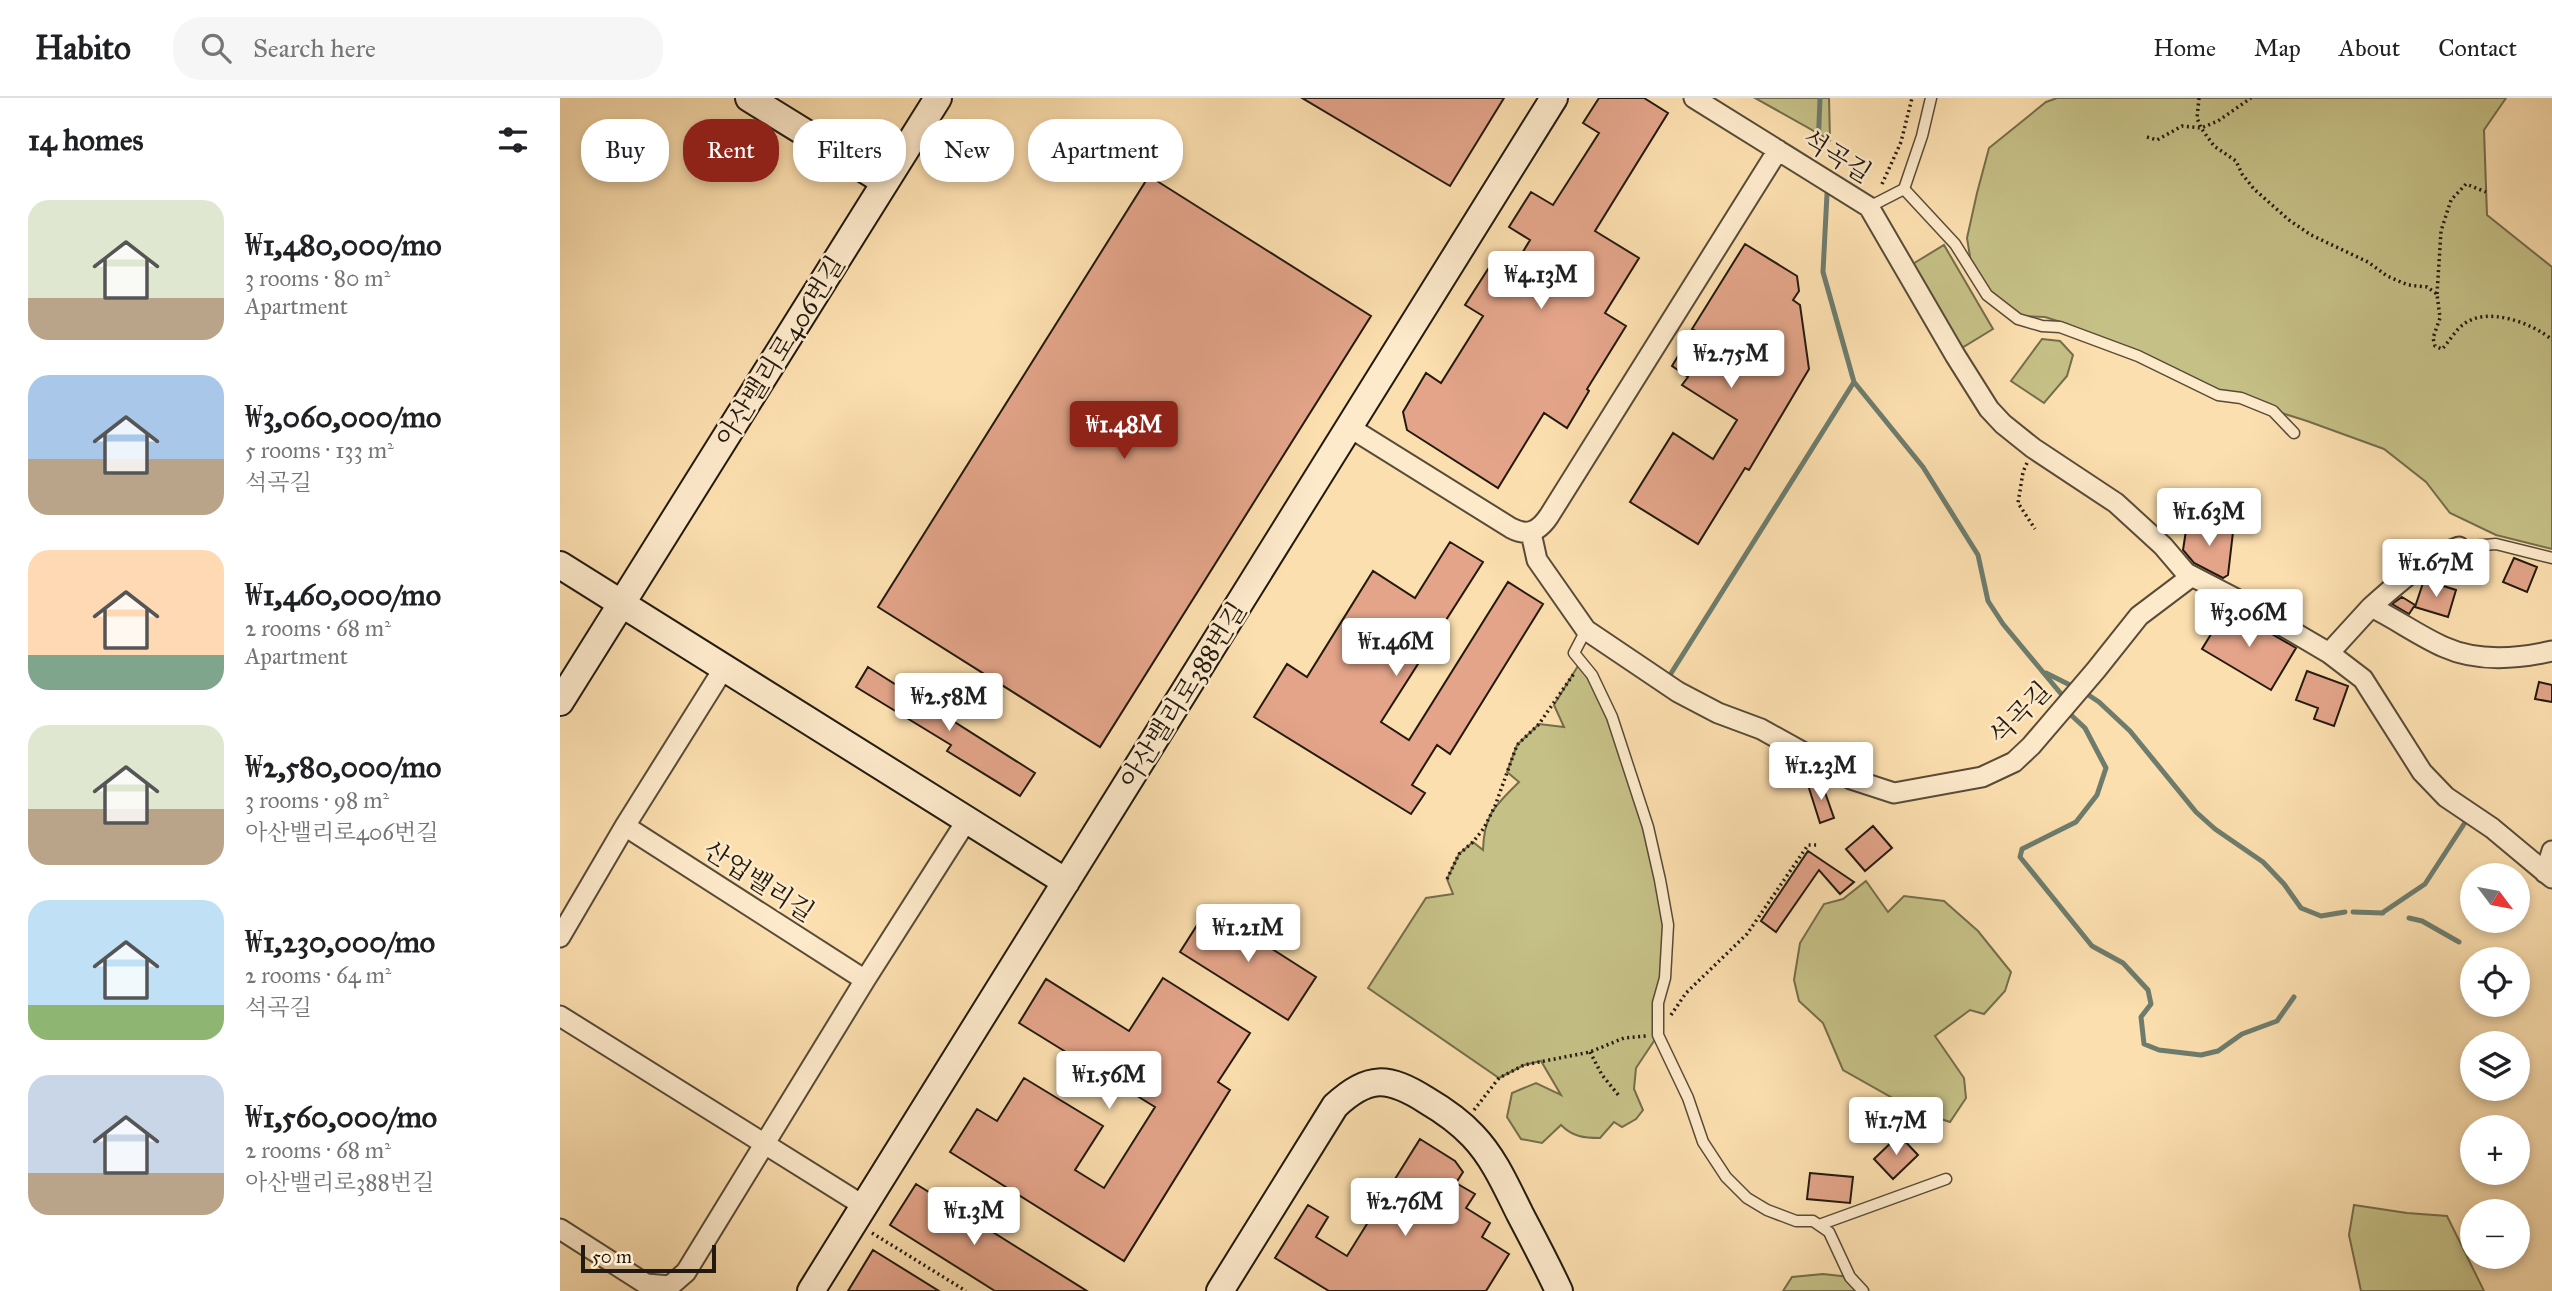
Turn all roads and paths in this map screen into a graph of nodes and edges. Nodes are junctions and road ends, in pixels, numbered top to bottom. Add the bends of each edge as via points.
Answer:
1 (749, 98) edge
2 (938, 98) edge
3 (1554, 98) edge
4 (1694, 98) edge
5 (1912, 98) edge
6 (1931, 98) edge
7 (2199, 98) edge
8 (2251, 98) edge
9 (793, 125) edge
10 (2201, 128) junction
11 (2147, 138) dead end
12 (906, 150) edge
13 (1778, 150) junction
14 (886, 182) edge
15 (1904, 189) junction
16 (2486, 192) dead end
17 (1869, 207) junction
18 (2437, 294) junction
19 (2552, 341) edge
20 (1349, 427) junction
21 (2294, 433) dead end
22 (2033, 448) junction
23 (2035, 529) dead end
24 (1531, 533) junction
25 (2459, 547) joint
26 (2552, 558) edge
27 (560, 565) edge
28 (2192, 576) junction
29 (621, 604) junction
30 (2371, 607) junction
31 (1586, 630) junction
32 (2552, 651) edge
33 (2329, 653) junction
34 (1581, 661) junction
35 (724, 668) junction
36 (560, 702) edge
37 (967, 820) junction
38 (625, 826) junction
39 (1817, 845) dead end
40 (2552, 851) edge
41 (2549, 875) edge
42 (1447, 879) dead end
43 (1066, 882) junction
44 (560, 937) edge
45 (865, 980) junction
46 (560, 1016) edge
47 (1658, 1035) junction
48 (1590, 1052) junction
49 (1620, 1097) dead end
50 (1462, 1125) junction
51 (766, 1144) junction
52 (1946, 1179) dead end
53 (864, 1206) junction
54 (1819, 1225) junction
55 (560, 1229) edge
56 (871, 1232) dead end
57 (811, 1291) edge
58 (966, 1291) edge
59 (1220, 1291) edge
60 (1559, 1291) edge
61 (1863, 1291) edge

1 - 9 street
2 - 12 street, 아산밸리로406번길
3 - 20 street, 아산밸리로388번길
4 - 13 street, 석곡길
5 - 17 path, 석곡길 via 1901,142
6 - 15 lane
7 - 10 path
8 - 10 path
10 - 11 path via 2182,126 2157,140
10 - 18 path via 2214,146 2236,161 2254,189 2289,220 2387,276
13 - 17 street, 석곡길
13 - 24 street via 1549,516
14 - 29 street, 아산밸리로406번길
15 - 17 lane
15 - 21 lane via 1955,244 1987,295 2018,319 2060,327 2138,356 2218,395 2241,398 2273,411
16 - 18 path via 2466,184 2451,200 2441,230
17 - 22 street, 석곡길 via 1989,409
18 - 19 path via 2440,318 2433,338 2435,346 2442,349 2463,324 2488,316 2529,326
20 - 24 street via 1511,528
20 - 43 street, 아산밸리로388번길
22 - 23 path via 2018,503
22 - 28 street, 석곡길 via 2116,503
24 - 31 street, 석곡길 via 1537,560
25 - 26 lane via 2496,544
25 - 30 street via 2402,578
27 - 29 street
28 - 31 street, 석곡길 via 2139,616 2014,762 1982,777 1894,793 1851,779 1761,729 1708,708
28 - 33 street, 석곡길
29 - 35 street
29 - 36 street, 아산밸리로406번길
30 - 32 street via 2463,654 2500,657
30 - 33 street
31 - 34 lane via 1574,653
33 - 41 street, 석곡길 via 2363,679 2414,761 2446,797
34 - 42 path via 1555,705 1517,745 1484,828 1459,854
34 - 47 lane via 1612,717 1660,880 1668,925
35 - 37 street
35 - 38 street
37 - 43 street
37 - 45 street
38 - 44 street
38 - 45 street, 산업밸리길
39 - 47 path via 1808,845 1747,934 1686,993
40 - 41 street, 석곡길
43 - 53 street, 아산밸리로388번길
45 - 51 street
46 - 51 street
47 - 48 path via 1623,1038
47 - 54 lane via 1703,1142 1726,1177 1767,1210
48 - 49 path
48 - 50 path via 1524,1065 1499,1078
50 - 59 street via 1394,1083 1376,1082 1351,1092 1335,1106
50 - 60 street via 1497,1167
51 - 53 street
51 - 55 street via 686,1272 670,1286 646,1284
52 - 54 lane
53 - 57 street, 아산밸리로388번길
54 - 61 lane via 1829,1232 1850,1278
56 - 58 path

